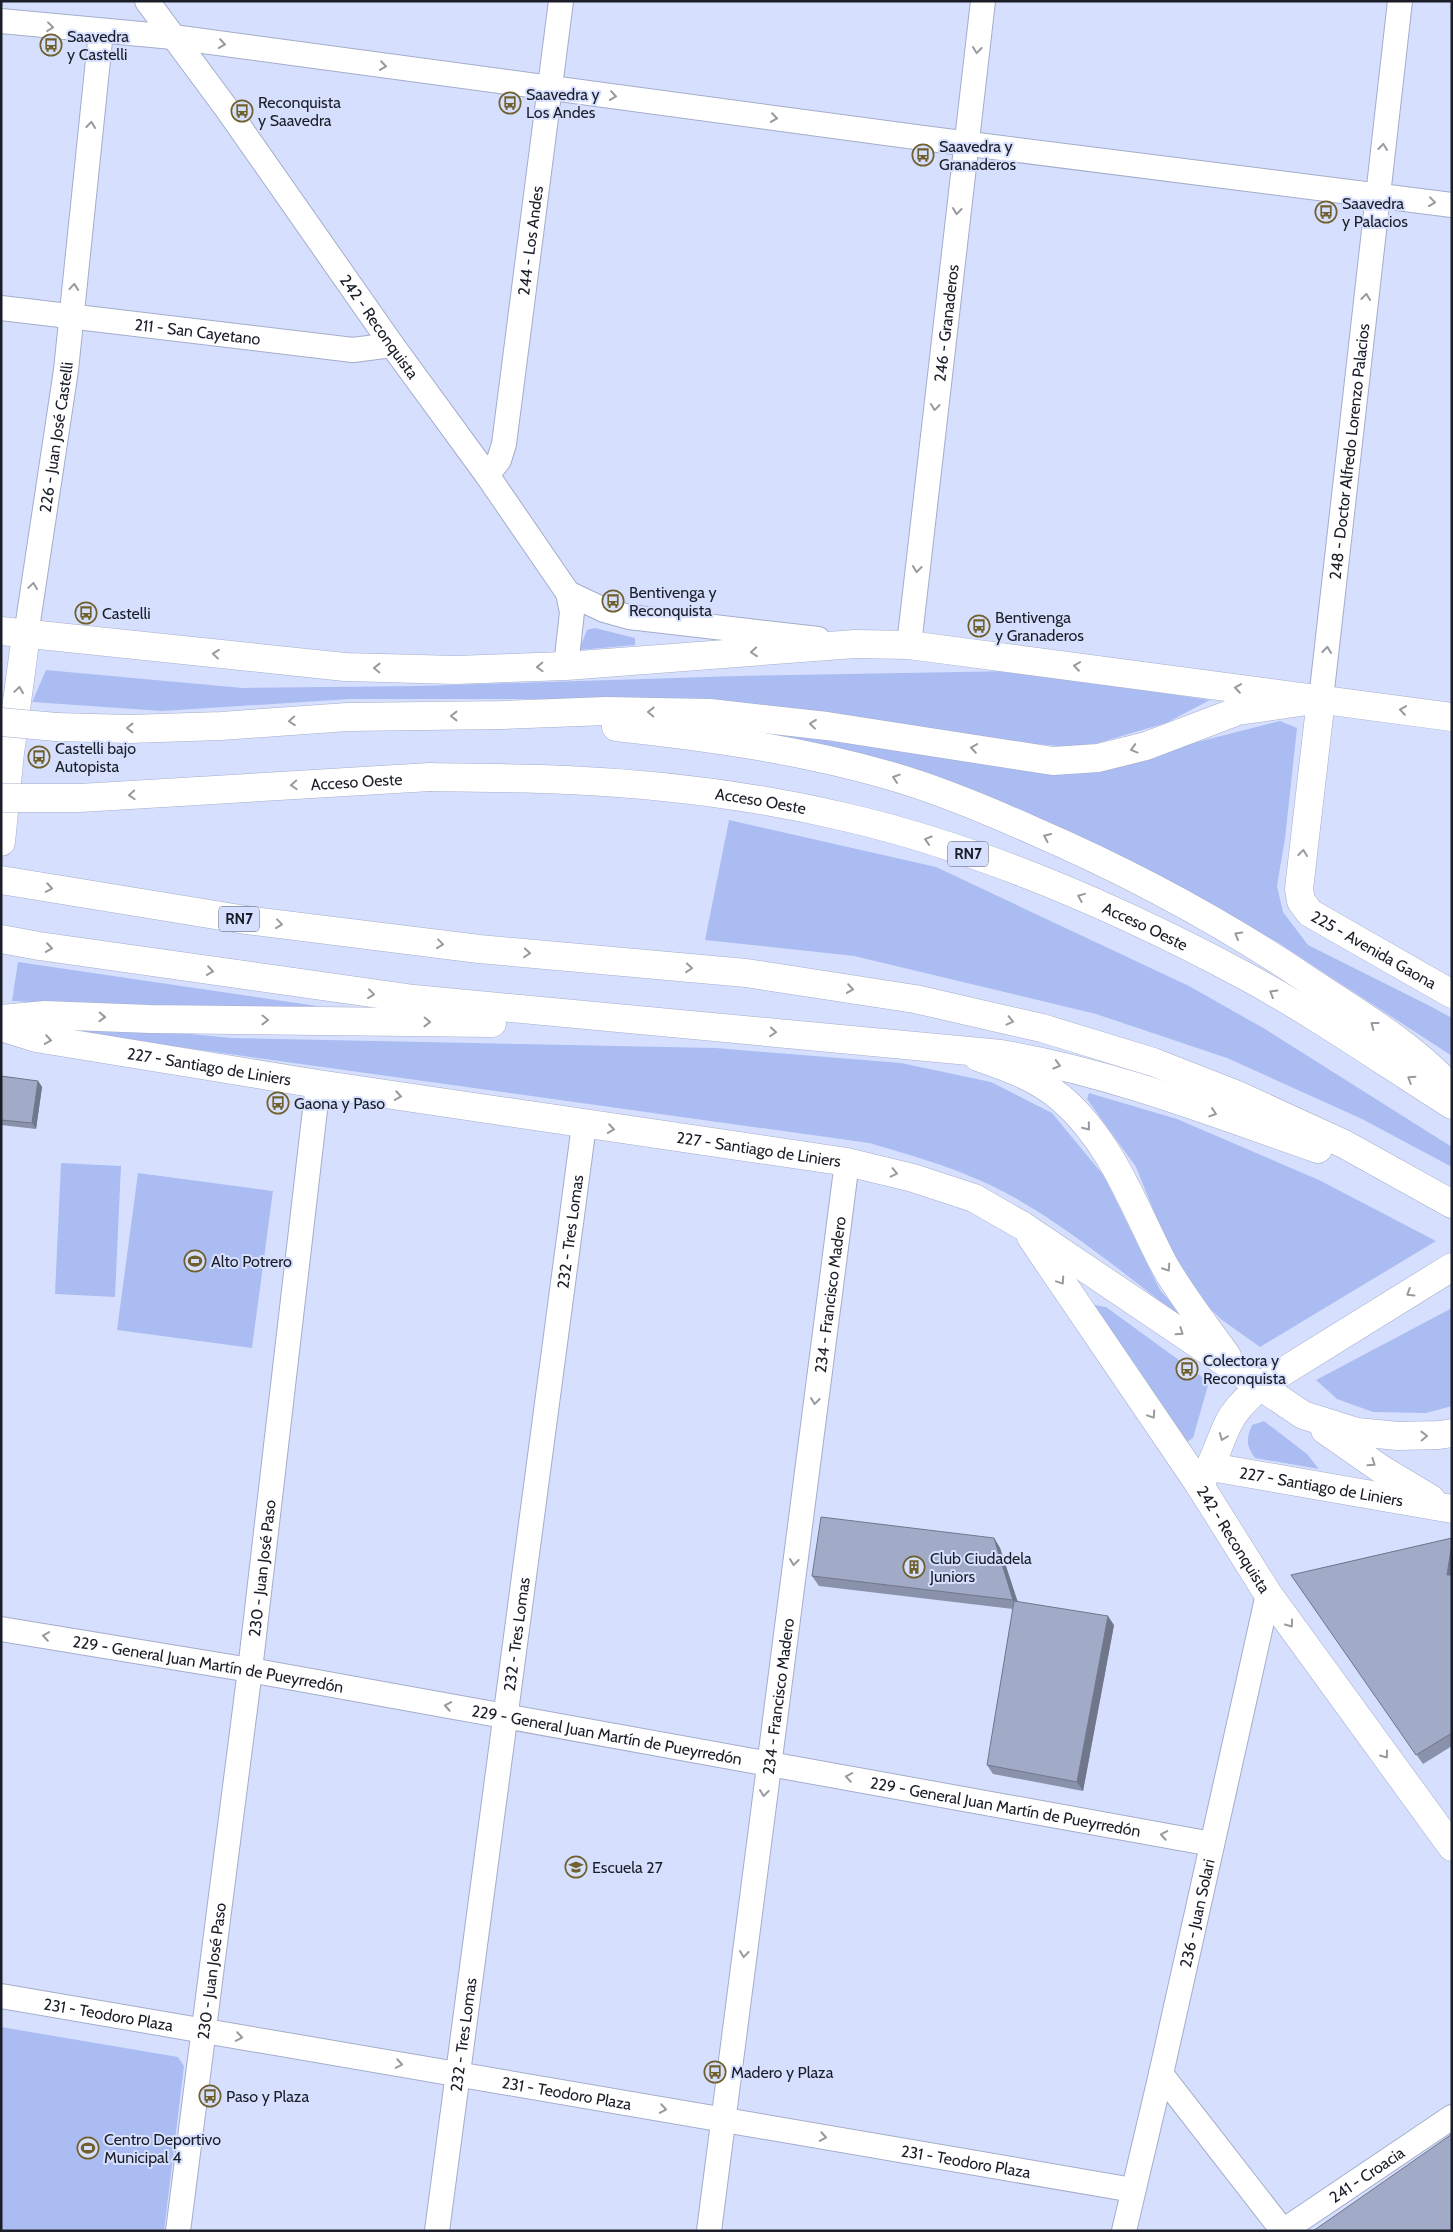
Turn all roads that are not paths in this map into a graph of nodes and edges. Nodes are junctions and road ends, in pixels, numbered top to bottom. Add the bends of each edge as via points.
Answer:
1 (147, 1) edge
2 (561, 1) edge
3 (983, 1) edge
4 (1400, 1) edge
5 (1, 21) edge
6 (101, 31) junction
7 (173, 37) junction
8 (549, 87) junction
9 (965, 143) junction
10 (1377, 196) junction
11 (1452, 204) edge
12 (1, 308) edge
13 (72, 317) junction
14 (392, 345) junction
15 (487, 475) junction
16 (568, 593) junction
17 (14, 633) edge
18 (855, 644) junction
19 (909, 646) junction
20 (566, 666) junction
21 (1321, 699) junction
22 (503, 716) junction
23 (1452, 717) edge
24 (1, 722) edge
25 (1, 798) edge
26 (1, 842) edge
27 (1, 880) edge
28 (1301, 901) joint
29 (1, 939) edge
30 (1452, 994) edge
31 (1, 1019) edge
32 (1, 1026) edge
33 (725, 1028) junction
34 (958, 1049) junction
35 (318, 1084) junction
36 (1452, 1089) edge
37 (1452, 1105) edge
38 (584, 1125) junction
39 (847, 1162) junction
40 (1410, 1180) junction
41 (1452, 1204) edge
42 (1023, 1226) junction
43 (1452, 1268) edge
44 (1235, 1368) junction
45 (1260, 1386) junction
46 (1303, 1415) junction
47 (1452, 1433) edge
48 (1205, 1475) junction
49 (1451, 1509) edge
50 (1268, 1594) junction
51 (1, 1629) edge
52 (250, 1670) junction
53 (506, 1716) junction
54 (768, 1762) junction
55 (1212, 1844) junction
56 (1452, 1847) edge
57 (1, 1996) edge
58 (203, 2031) junction
59 (1161, 2074) junction
60 (459, 2075) junction
61 (1452, 2117) edge
62 (723, 2120) junction
63 (1133, 2190) junction
64 (178, 2231) edge
65 (437, 2231) edge
66 (709, 2231) edge
67 (1124, 2231) edge
68 (1283, 2231) edge

1 - 7 street, 242 - Reconquista
2 - 8 street, 244 - Los Andes
3 -> 9 street, 246 - Granaderos
10 -> 4 street, 248 - Doctor Alfredo Lorenzo Palacios
5 -> 6 street
6 - 7 street
13 -> 6 street, 226 - Juan José Castelli
7 -> 8 street
7 - 14 street, 242 - Reconquista via 227,108
8 -> 9 street
8 - 15 street, 244 - Los Andes via 504,444 499,460
9 - 10 street
9 -> 19 street, 246 - Granaderos
10 -> 11 street
21 -> 10 street, 248 - Doctor Alfredo Lorenzo Palacios
12 - 13 street, 211 - San Cayetano
13 - 14 street, 211 - San Cayetano via 353,350
17 -> 13 street, 226 - Juan José Castelli via 64,380
14 - 15 street, 242 - Reconquista
15 - 16 street, 242 - Reconquista
16 - 18 street via 604,610 629,617
16 - 20 street, 242 - Reconquista via 572,612
20 -> 17 main road via 456,670 345,667
26 -> 17 main road, 226 - Juan José Castelli via 10,754
18 - 19 main road
18 -> 20 main road
21 -> 19 main road
21 -> 22 main road via 1238,711 1146,746 1098,758 1053,761 827,726 710,713 606,711
23 -> 21 main road
28 -> 21 main road, 248 - Doctor Alfredo Lorenzo Palacios via 1299,889
22 -> 24 main road, bridge via 347,717 129,729
36 -> 22 main road via 1436,1071 1363,1017 1263,950 1170,897 1085,854 967,801 891,776 812,756 711,738
37 -> 25 main road, Acceso Oeste / RN7, bridge via 1249,979 1136,921 933,841 844,817 748,799 568,780 430,777 80,798
27 -> 40 main road, RN7 via 246,920 479,949 746,973 915,1000 1042,1028 1153,1062 1235,1094 1344,1144
28 - 30 main road, 225 - Avenida Gaona via 1310,913
29 -> 33 main road via 414,999
31 -> 33 main road via 44,1015
32 -> 35 main road, 227 - Santiago de Liniers via 36,1038
33 -> 34 main road
34 -> 40 main road via 1042,1061 1133,1086
34 -> 44 main road via 1035,1080 1062,1099 1084,1123 1116,1169 1163,1261
35 -> 38 main road, 227 - Santiago de Liniers
35 - 52 street, 230 - Juan José Paso
38 -> 39 main road, 227 - Santiago de Liniers
38 - 53 street, 232 - Tres Lomas
39 -> 42 main road, 227 - Santiago de Liniers via 913,1178 974,1198
39 -> 54 street, 234 - Francisco Madero
40 - 41 main road, RN7
42 -> 44 main road, 227 - Santiago de Liniers
42 -> 48 main road, 242 - Reconquista
43 -> 45 main road
44 - 45 main road, 227 - Santiago de Liniers
45 - 46 main road, 227 - Santiago de Liniers
45 -> 48 main road via 1237,1409
46 -> 47 main road, 227 - Santiago de Liniers via 1357,1432 1398,1436
46 -> 49 main road via 1401,1482
48 - 49 main road, 227 - Santiago de Liniers
48 - 50 main road, 242 - Reconquista
50 - 55 street, 236 - Juan Solari
50 -> 56 main road, 242 - Reconquista
52 -> 51 street, 229 - General Juan Martín de Pueyrredón
53 -> 52 street, 229 - General Juan Martín de Pueyrredón
52 - 58 street, 230 - Juan José Paso
53 - 54 street, 229 - General Juan Martín de Pueyrredón
53 - 60 street, 232 - Tres Lomas
55 -> 54 street, 229 - General Juan Martín de Pueyrredón
54 -> 62 street, 234 - Francisco Madero
55 - 59 street, 236 - Juan Solari
57 - 58 street, 231 - Teodoro Plaza
58 -> 60 street, 231 - Teodoro Plaza
58 - 64 street, 230 - Juan José Paso
59 - 63 street, 236 - Juan Solari
59 - 68 street
60 -> 62 street, 231 - Teodoro Plaza
60 - 65 street, 232 - Tres Lomas
61 - 68 street, 241 - Croacia
62 -> 63 street, 231 - Teodoro Plaza
62 - 66 street, 234 - Francisco Madero
63 - 67 street, 236 - Juan Solari

